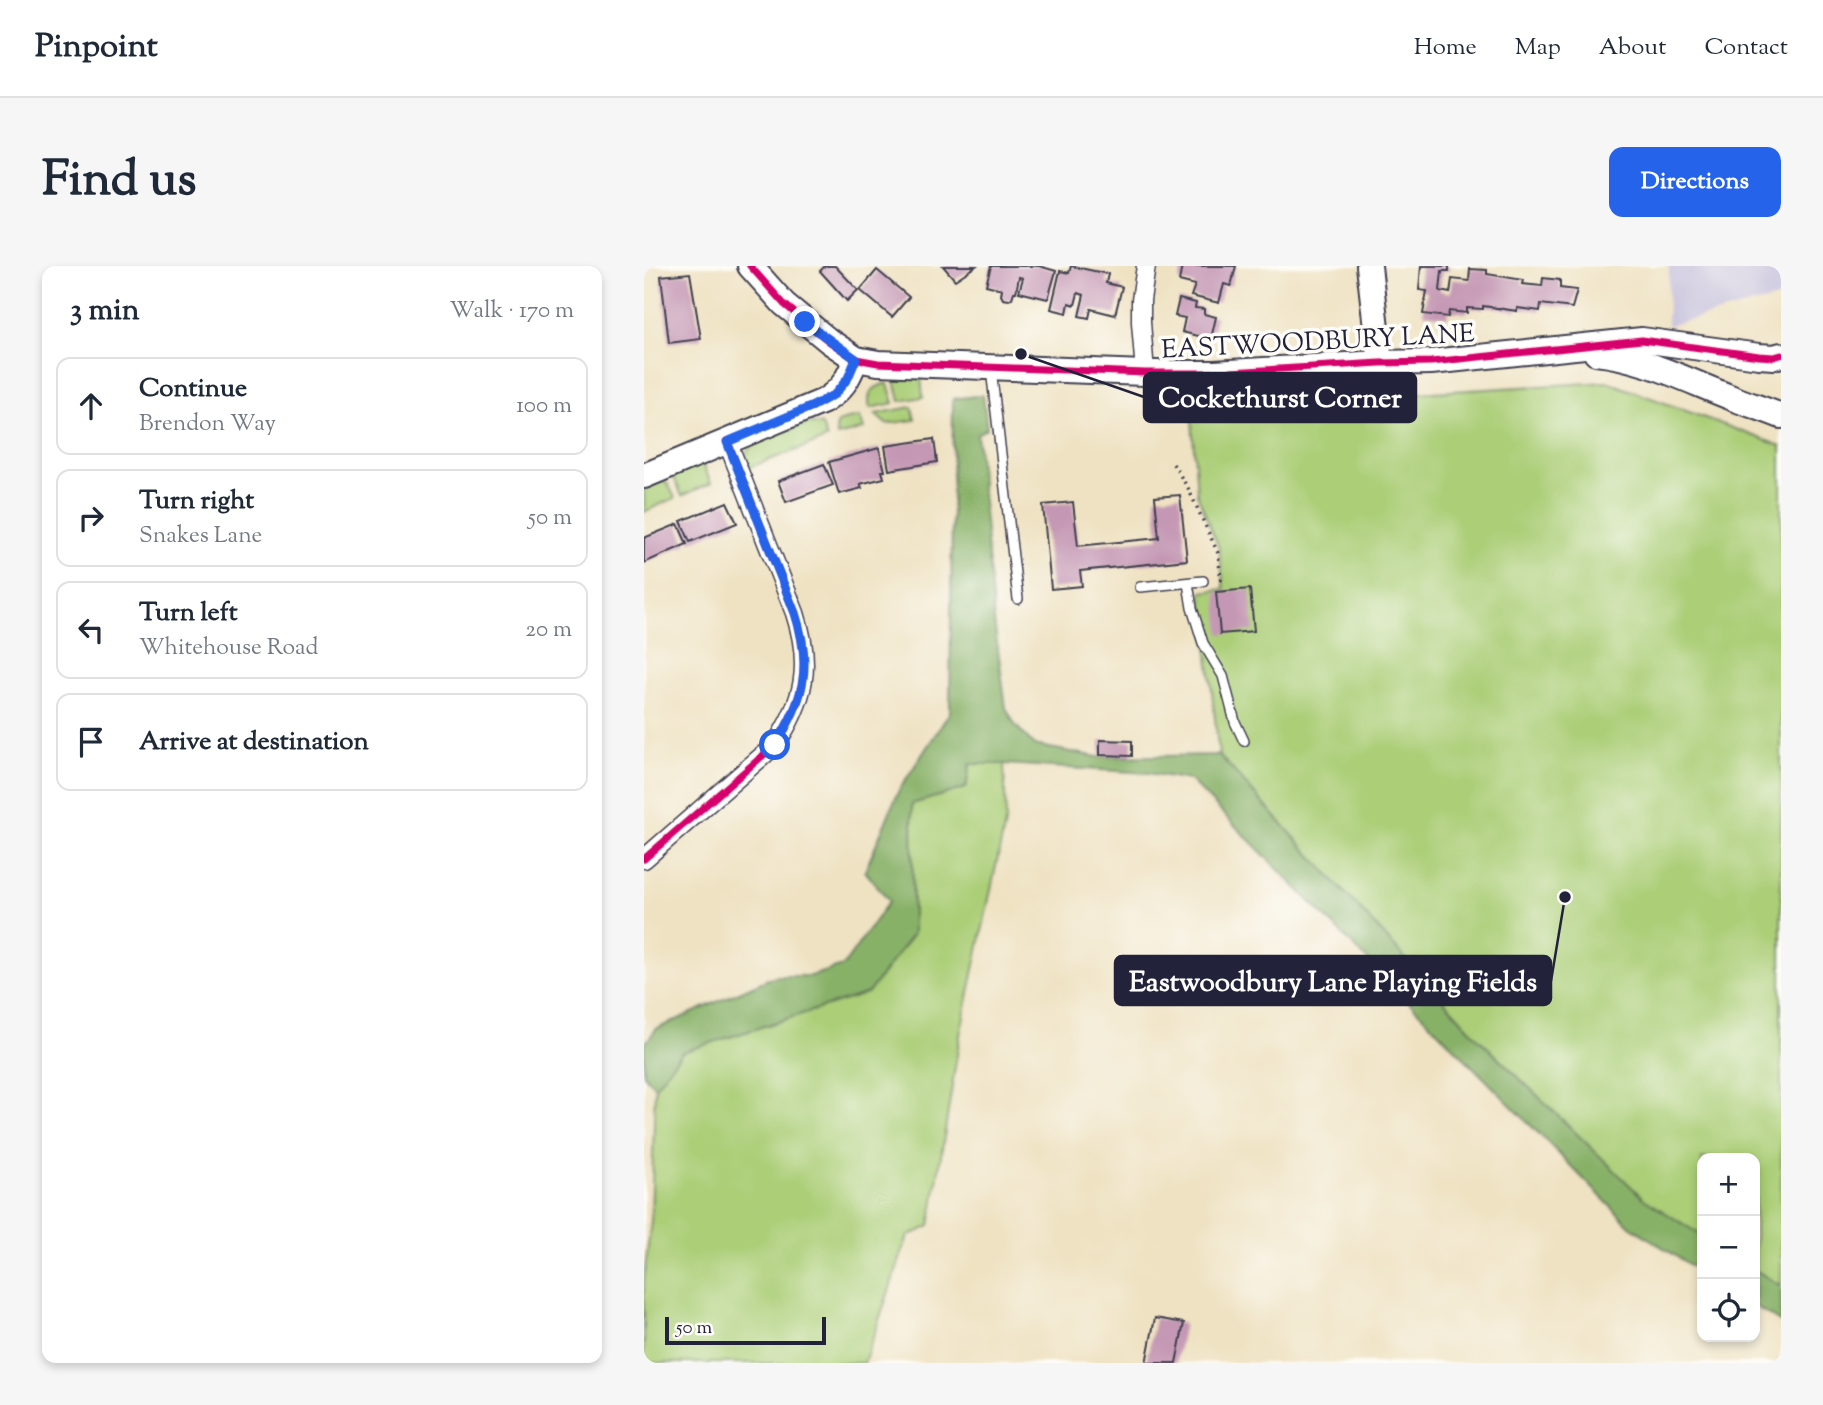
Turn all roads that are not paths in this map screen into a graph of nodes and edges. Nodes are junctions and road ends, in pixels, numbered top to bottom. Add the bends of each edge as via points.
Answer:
1 (750, 266) edge
2 (1146, 266) edge
3 (1369, 266) edge
4 (1540, 350) junction
5 (1781, 355) edge
6 (856, 359) junction
7 (1380, 363) junction
8 (990, 368) junction
9 (1145, 373) junction
10 (1781, 416) edge
11 (727, 442) junction
12 (644, 476) edge
13 (1203, 581) road end
14 (1188, 583) junction
15 (1140, 587) dead end
16 (1018, 599) dead end
17 (1244, 741) dead end
18 (644, 859) edge

1 - 6 street via 783,304
2 - 9 street via 1141,300
3 - 7 street
4 - 5 street, EASTWOODBURY LANE via 1642,340
4 - 7 street, EASTWOODBURY LANE
4 - 10 street, EASTWOODBURY LANE via 1613,355 1643,363
6 - 8 street, EASTWOODBURY LANE
6 - 11 street via 835,394
7 - 9 street, EASTWOODBURY LANE
8 - 9 street, EASTWOODBURY LANE
8 - 16 lane
11 - 12 street
11 - 18 street via 802,635 801,695 775,745
13 - 14 lane
14 - 15 lane
14 - 17 lane via 1203,643 1223,676

